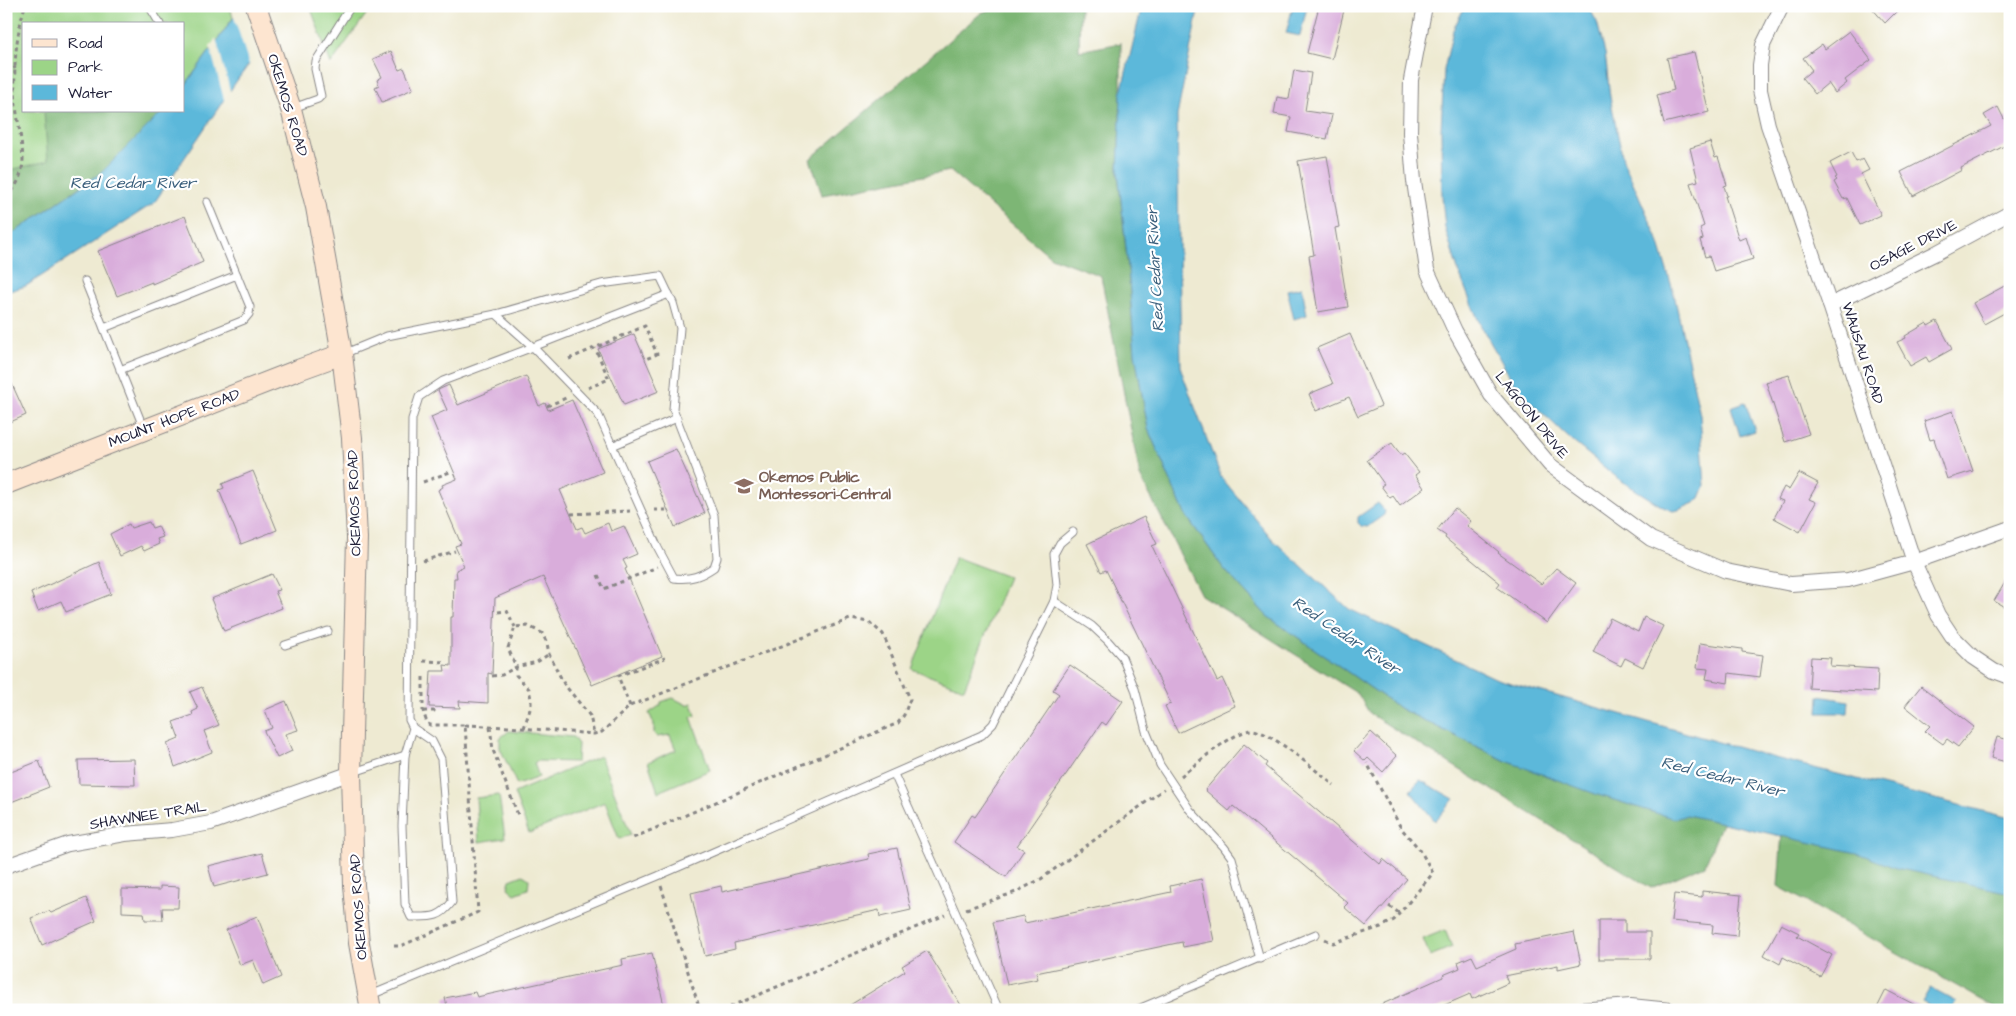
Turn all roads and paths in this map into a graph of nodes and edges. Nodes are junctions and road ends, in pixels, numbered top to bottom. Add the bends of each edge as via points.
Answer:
1 (25, 6) edge
2 (149, 6) edge
3 (256, 6) edge
4 (351, 6) edge
5 (1425, 6) edge
6 (1782, 6) edge
7 (159, 22) edge
8 (16, 67) junction
9 (6, 72) edge
10 (291, 109) junction
11 (6, 197) edge
12 (207, 202) dead end
13 (2010, 213) edge
14 (237, 275) junction
15 (85, 281) dead end
16 (669, 294) junction
17 (1830, 305) junction
18 (496, 314) junction
19 (104, 328) junction
20 (533, 347) junction
21 (342, 354) junction
22 (569, 359) dead end
23 (646, 359) dead end
24 (120, 370) junction
25 (677, 418) junction
26 (144, 430) junction
27 (612, 446) junction
28 (450, 472) dead end
29 (422, 473) dead end
30 (6, 484) edge
31 (641, 510) junction
32 (666, 510) dead end
33 (571, 514) dead end
34 (2010, 528) edge
35 (1073, 532) dead end
36 (422, 551) dead end
37 (455, 551) dead end
38 (1914, 562) junction
39 (666, 563) junction
40 (598, 575) dead end
41 (1054, 601) junction
42 (498, 612) dead end
43 (515, 627) junction
44 (328, 631) dead end
45 (285, 645) dead end
46 (423, 651) dead end
47 (549, 654) junction
48 (665, 658) dead end
49 (423, 661) junction
50 (447, 662) dead end
51 (516, 667) junction
52 (492, 676) dead end
53 (2010, 677) edge
54 (630, 706) junction
55 (434, 707) dead end
56 (423, 711) junction
57 (465, 725) junction
58 (490, 727) junction
59 (413, 728) junction
60 (524, 728) junction
61 (594, 734) junction
62 (404, 755) junction
63 (1367, 763) dead end
64 (351, 773) junction
65 (894, 774) junction
66 (1171, 784) junction
67 (1334, 784) dead end
68 (518, 815) dead end
69 (633, 838) dead end
70 (6, 866) edge
71 (658, 876) junction
72 (1389, 906) dead end
73 (955, 912) junction
74 (1399, 914) junction
75 (1316, 934) joint
76 (394, 946) dead end
77 (1260, 959) junction
78 (369, 1003) edge
79 (700, 1010) edge
80 (723, 1010) edge
81 (999, 1010) edge
82 (1136, 1010) edge
83 (1578, 1010) edge
84 (1670, 1010) edge

1 - 8 path via 18,26
2 - 7 lane
3 - 10 main road, OKEMOS ROAD
4 - 10 lane via 316,61 321,96
5 - 38 street, LAGOON DRIVE via 1411,80 1410,133 1427,270 1455,331 1491,395 1550,465 1651,539 1726,571 1791,584 1848,580
6 - 17 street, WAUSAU ROAD via 1763,45 1760,90 1768,125
8 - 9 path
8 - 11 path via 16,104 23,160 20,176
10 - 21 main road, OKEMOS ROAD via 316,207
12 - 14 lane
13 - 17 street, OSAGE DRIVE
14 - 19 lane
14 - 24 lane via 250,307 247,318
15 - 19 lane
16 - 18 lane via 660,276 601,284
16 - 20 lane
16 - 25 lane via 680,328 673,409
17 - 38 street, WAUSAU ROAD
18 - 20 lane
18 - 21 lane via 387,336
19 - 24 lane
20 - 27 lane via 598,414
20 - 59 lane via 443,381 419,397 412,418 409,658 410,720
21 - 26 main road, MOUNT HOPE ROAD
21 - 64 main road, OKEMOS ROAD via 352,438 357,538
22 - 23 path via 645,326 657,354
24 - 26 lane
25 - 27 lane
25 - 39 lane via 714,515 717,558 714,567 698,577 684,579 674,578
26 - 30 main road, MOUNT HOPE ROAD
27 - 31 lane
28 - 29 path via 422,483
31 - 32 path
31 - 33 path
31 - 39 lane
34 - 38 street, LAGOON DRIVE
35 - 41 lane via 1060,543 1054,554 1057,584
36 - 37 path via 423,561
38 - 53 street, WAUSAU ROAD via 1938,615 1952,636 1973,657
39 - 40 path via 604,589
41 - 65 lane via 989,730
41 - 66 lane via 1092,626 1122,658 1135,689 1148,738
42 - 43 path via 508,611
43 - 47 path via 528,626 542,633
43 - 51 path via 508,648
44 - 45 lane
46 - 49 path
47 - 51 path via 537,662
47 - 61 path via 564,684 590,716
48 - 54 path via 618,676
49 - 50 path
49 - 56 path
51 - 52 path via 509,673
51 - 60 path via 516,675 529,689 531,699
54 - 61 path via 602,732
54 - 69 path via 850,619 869,622 883,634 910,699 898,724
55 - 56 path via 434,711
56 - 57 path via 430,725
57 - 58 path
57 - 76 path via 478,912 401,946
58 - 60 path
58 - 68 path via 493,750
59 - 62 lane
59 - 62 lane via 432,741 441,758 452,902 443,914 430,917 411,917 406,904 402,826
60 - 61 path
62 - 64 lane
63 - 74 path via 1400,828 1420,850 1433,873
64 - 70 street, SHAWNEE TRAIL via 211,823 68,844
64 - 78 main road, OKEMOS ROAD via 356,914
65 - 71 lane
65 - 73 lane
66 - 67 path via 1238,734 1253,730 1272,737
66 - 73 path via 1041,879 1016,892
66 - 77 lane via 1232,858
71 - 78 lane
71 - 79 path
72 - 74 path
73 - 80 path
73 - 81 lane
74 - 75 path via 1381,927 1333,942
75 - 77 lane
77 - 82 lane
83 - 84 street via 1630,1006

